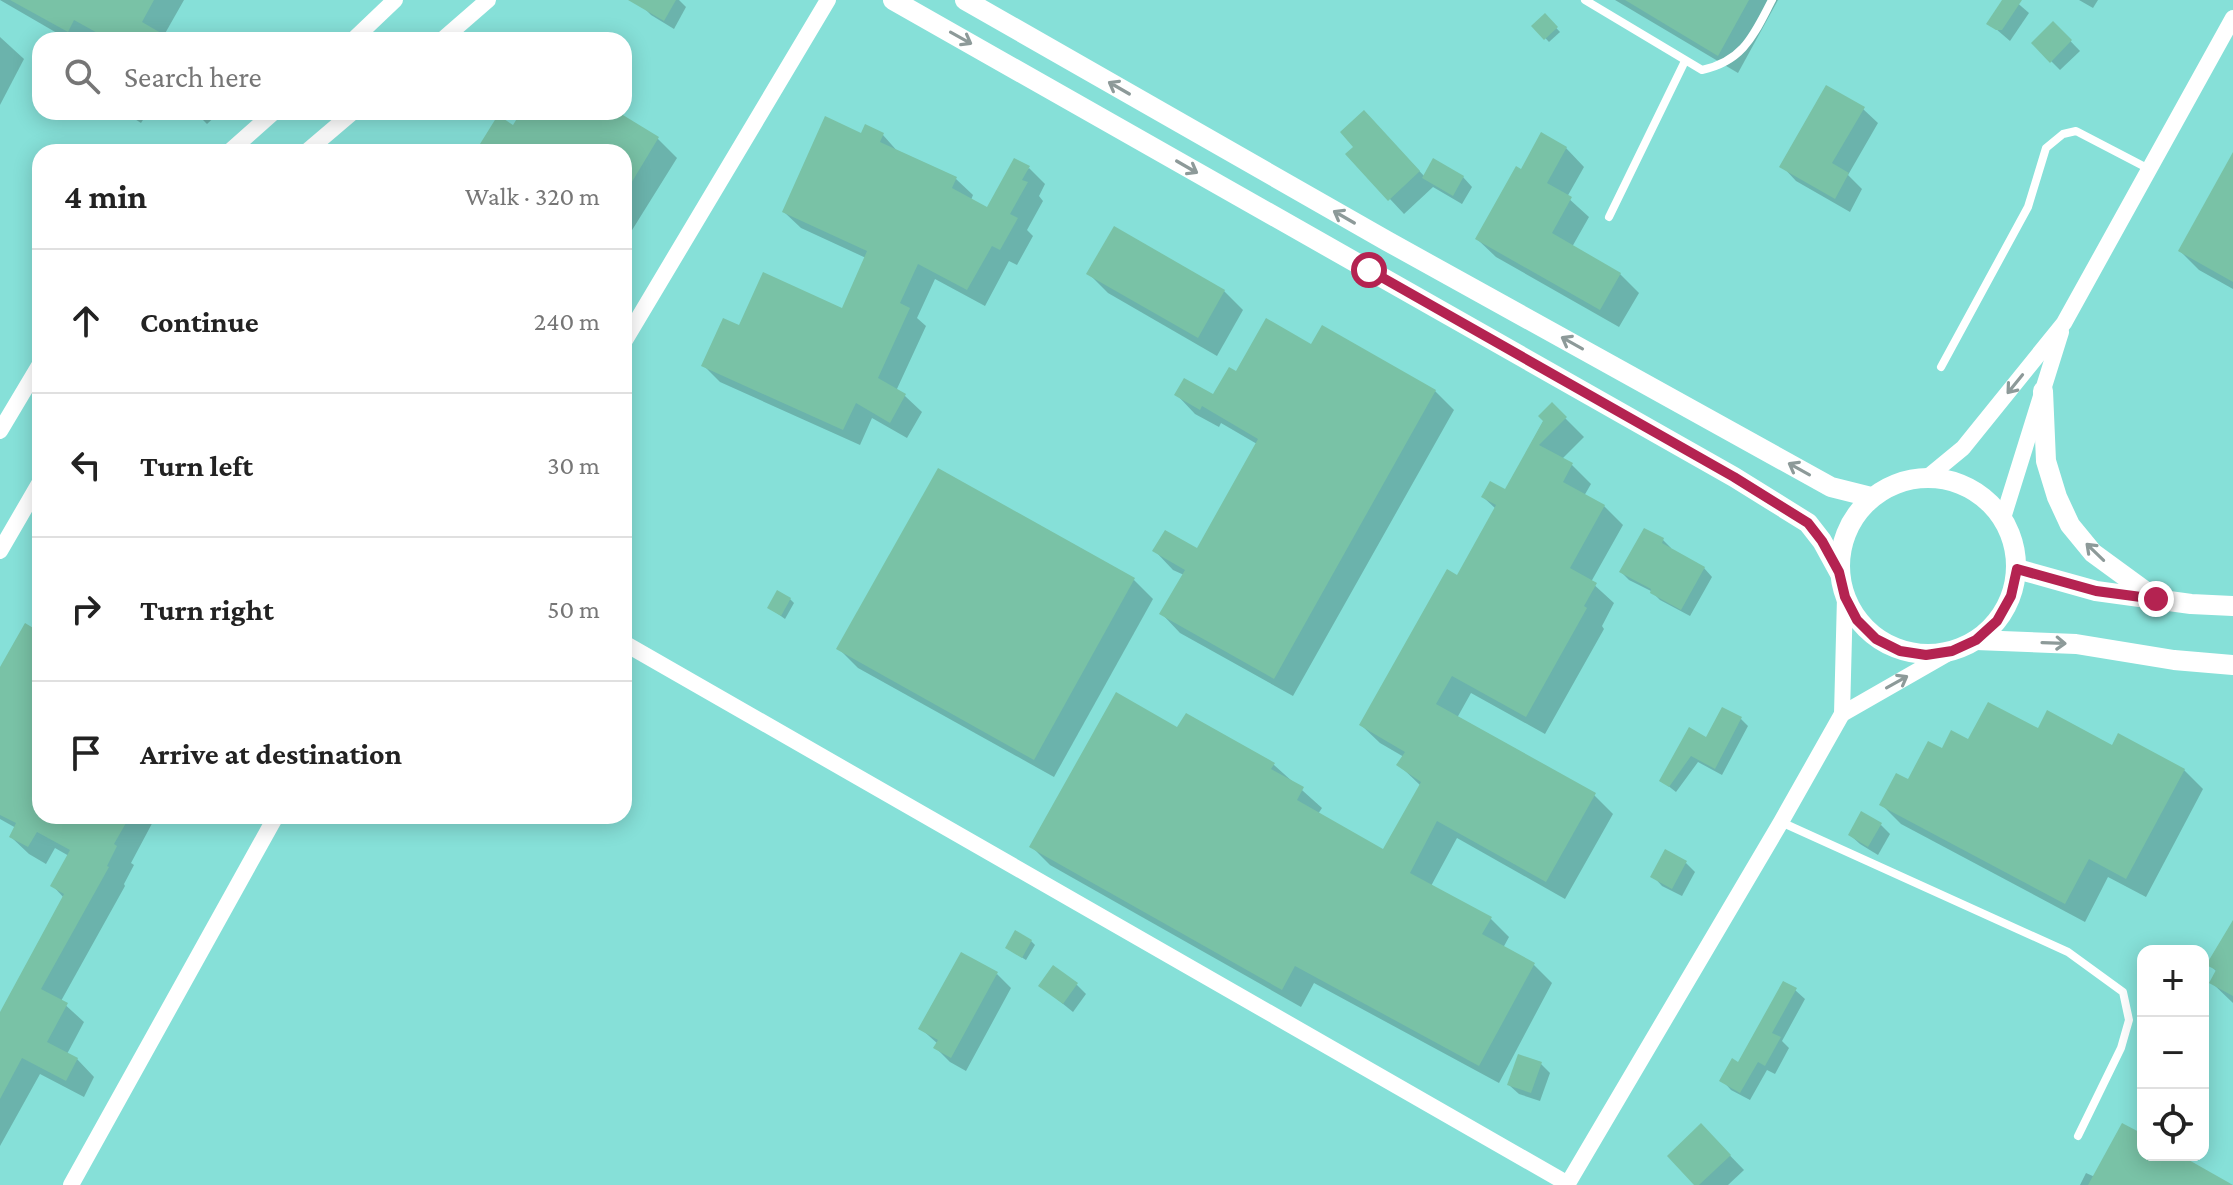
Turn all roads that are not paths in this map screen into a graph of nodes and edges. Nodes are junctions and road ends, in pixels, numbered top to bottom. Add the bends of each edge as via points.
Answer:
1 (395, 0) edge
2 (488, 0) edge
3 (828, 0) edge
4 (893, 0) edge
5 (965, 0) edge
6 (1585, 0) edge
7 (1772, 0) edge
8 (2233, 18) edge
9 (361, 32) edge
10 (451, 32) edge
11 (1685, 61) junction
12 (265, 120) edge
13 (344, 120) edge
14 (238, 144) edge
15 (315, 144) edge
16 (2149, 169) junction
17 (1609, 217) dead end
18 (2064, 323) junction
19 (632, 329) edge
20 (1941, 367) dead end
21 (32, 377) edge
22 (2043, 391) junction
23 (0, 431) edge
24 (1929, 476) junction
25 (32, 496) edge
26 (1871, 497) junction
27 (2003, 518) junction
28 (0, 551) edge
29 (2017, 569) junction
30 (1839, 572) junction
31 (1845, 597) junction
32 (2156, 599) junction
33 (2233, 606) edge
34 (1976, 640) junction
35 (632, 648) edge
36 (1952, 651) junction
37 (2233, 665) edge
38 (1842, 714) junction
39 (1781, 822) junction
40 (272, 824) edge
41 (2078, 1136) dead end
42 (1568, 1184) edge
43 (71, 1185) edge

1 - 9 street
2 - 10 street
3 - 19 street
4 -> 30 street via 1734,477 1808,523
26 -> 5 street via 1831,487
6 - 11 lane
7 - 11 lane via 1750,41 1734,58 1702,70
8 - 16 street
11 - 17 lane
12 - 14 street
13 - 15 street
16 - 18 street
16 - 20 lane via 2076,131 2046,148 2028,207
18 - 22 street
18 -> 24 street via 1963,448
21 - 23 street
22 - 27 street
32 -> 22 street via 2093,553 2070,525 2046,461
24 - 26 street via 1898,482
24 - 27 street via 1959,482 1985,498
25 - 28 street
26 - 30 street via 1852,519 1841,545
27 - 29 street via 2014,542
29 - 32 street via 2096,591
29 - 34 street via 2004,609
30 - 31 street
31 - 36 street via 1857,620 1876,639 1900,651
31 - 38 street
32 - 33 street
34 - 36 street
34 -> 37 street via 2076,644
35 - 42 street
38 -> 36 street
38 - 39 street
39 - 41 lane via 2068,952 2123,992 2129,1020 2121,1048
39 - 42 street
40 - 43 street

